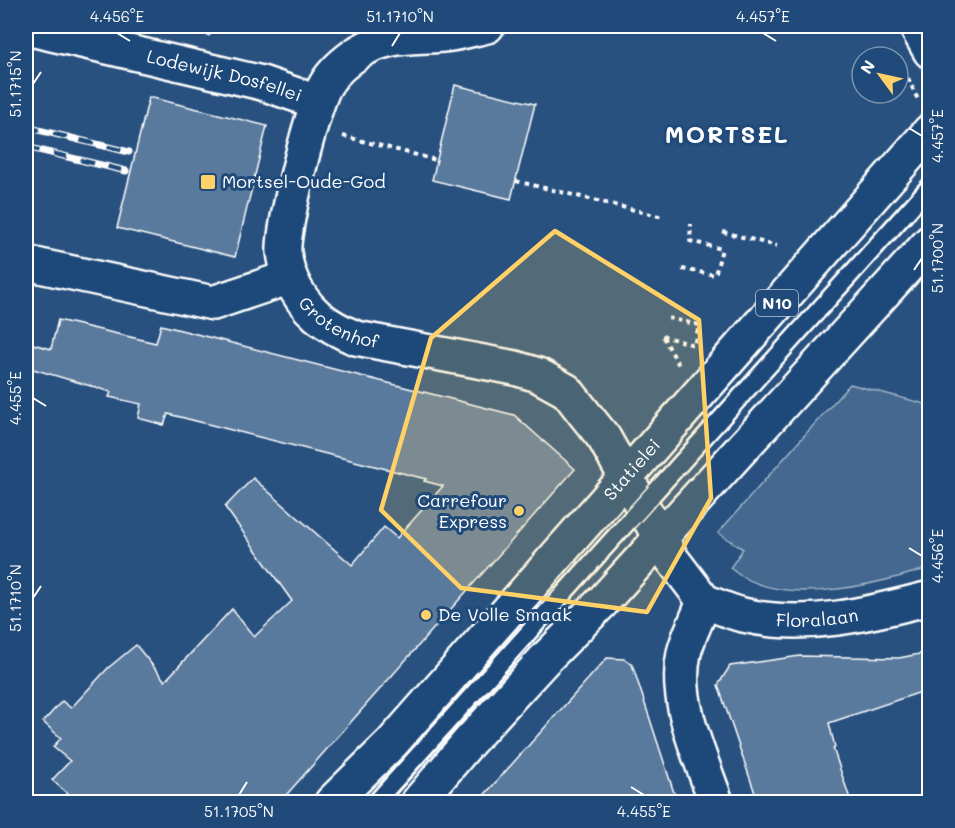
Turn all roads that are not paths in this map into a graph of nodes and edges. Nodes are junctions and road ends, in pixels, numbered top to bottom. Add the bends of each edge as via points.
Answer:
1 (488, 26) edge
2 (916, 26) edge
3 (26, 28) edge
4 (930, 51) edge
5 (314, 115) junction
6 (930, 131) edge
7 (930, 186) edge
8 (930, 242) edge
9 (26, 263) edge
10 (290, 277) junction
11 (626, 476) junction
12 (642, 506) junction
13 (661, 539) junction
14 (930, 598) edge
15 (704, 601) junction
16 (332, 802) edge
17 (376, 802) edge
18 (418, 802) edge
19 (716, 802) edge

1 - 5 street via 443,35 401,35 359,52 326,83
2 - 4 street
3 - 5 street, Lodewijk Dosfellei via 262,84
5 - 10 street via 286,231 284,251
6 - 11 street, Statielei / N10
7 - 12 lane
8 - 13 street
9 - 10 street, Grotenhof via 213,303
10 - 11 street, Grotenhof via 314,315 335,330 356,338 515,368 567,391 604,438
11 - 12 street, Grotenhof
11 - 16 street, Statielei / N10 via 392,743
12 - 13 street, Grotenhof
12 - 17 lane
13 - 15 street, Grotenhof
13 - 18 street via 544,660
14 - 15 street, Floralaan via 861,616 819,621 742,615
15 - 19 street via 684,653 681,685

